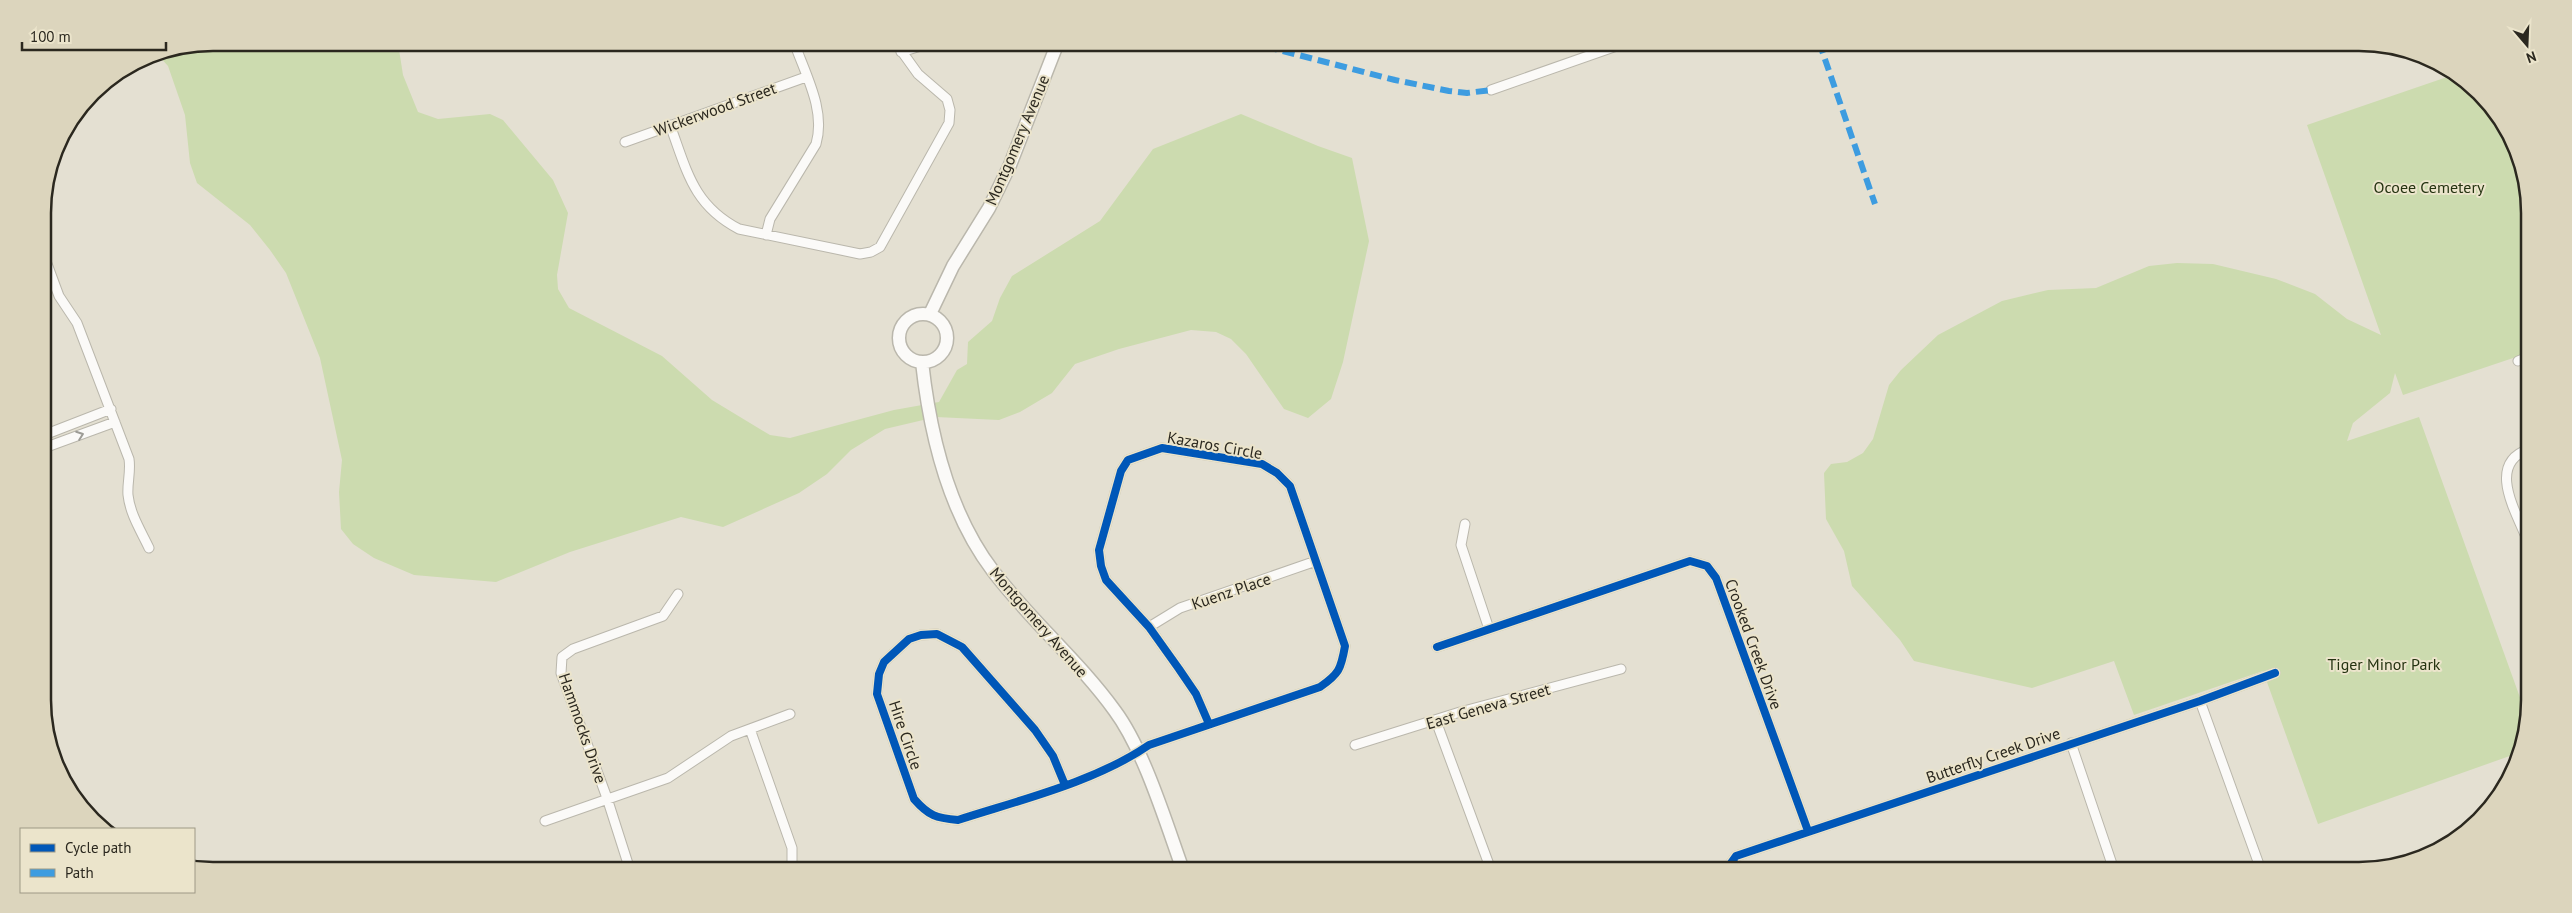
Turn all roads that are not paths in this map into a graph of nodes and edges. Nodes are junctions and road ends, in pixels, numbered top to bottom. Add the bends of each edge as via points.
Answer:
1 (1601, 51) edge
2 (797, 52) edge
3 (901, 52) edge
4 (1054, 52) edge
5 (806, 77) junction
6 (1490, 90) dead end
7 (670, 125) junction
8 (624, 142) dead end
9 (766, 235) junction
10 (52, 277) edge
11 (930, 314) junction
12 (2521, 360) edge
13 (2518, 361) dead end
14 (922, 362) junction
15 (110, 410) junction
16 (115, 422) junction
17 (52, 432) edge
18 (52, 445) edge
19 (2521, 452) edge
20 (2521, 522) edge
21 (1464, 524) dead end
22 (149, 548) dead end
23 (1316, 561) junction
24 (678, 594) dead end
25 (1149, 627) junction
26 (1489, 629) junction
27 (1437, 647) dead end
28 (1621, 670) dead end
29 (2275, 673) dead end
30 (2200, 701) junction
31 (790, 714) dead end
32 (1436, 721) junction
33 (1209, 724) junction
34 (750, 729) junction
35 (2071, 743) junction
36 (1355, 745) dead end
37 (1138, 753) junction
38 (1064, 785) junction
39 (607, 798) junction
40 (545, 820) dead end
41 (1808, 831) junction
42 (1488, 861) edge
43 (1732, 861) edge
44 (2111, 861) edge
45 (2258, 861) edge
46 (627, 862) edge
47 (792, 862) edge
48 (1181, 862) edge

1 - 6 street
2 - 5 street
3 - 9 street via 918,74 947,99 949,123 880,247 860,254
4 - 11 street, Montgomery Avenue via 1010,165
5 - 7 street, Wickerwood Street
5 - 9 street via 820,115 820,132 816,144 770,218
7 - 8 street, Wickerwood Street
7 - 9 street via 695,192 721,220 739,229
10 - 15 street via 59,296 77,323
11 - 14 street via 942,322 948,338 938,357
11 - 14 street via 913,315 899,332 901,349 906,356
12 - 13 street
14 - 37 street, Montgomery Avenue via 930,426 955,503 972,539 994,572 1116,712
15 - 16 street
15 - 17 street
18 -> 16 street
16 - 22 street via 129,459 130,507
19 - 20 street via 2508,464 2505,479
21 - 26 street via 1461,545
23 - 25 street, Kuenz Place via 1180,608
23 - 25 street, Kazaros Circle via 1290,486 1277,473 1262,464 1162,448 1144,453 1128,460 1121,470 1099,550 1106,580
23 - 33 street, Kazaros Circle via 1345,646 1336,676 1320,687
24 - 39 street, Hammocks Drive via 663,616 573,649 562,657 561,673
25 - 33 street, Kazaros Circle via 1196,694
26 - 27 street, Crooked Creek Drive
26 - 41 street, Crooked Creek Drive via 1690,561 1707,566 1716,578
28 - 32 street, East Geneva Street
29 - 30 street, Butterfly Creek Drive
30 - 35 street, Butterfly Creek Drive
30 - 45 street
31 - 34 street
32 - 36 street, East Geneva Street
32 - 42 street
33 - 37 street, Kazaros Circle via 1150,745
34 - 39 street via 725,740 668,778
34 - 47 street via 792,848
35 - 41 street, Butterfly Creek Drive
35 - 44 street
37 - 38 street, Hire Circle
37 - 48 street, Montgomery Avenue
38 - 38 street, Hire Circle via 1053,756 1035,730 962,647 937,634 921,635 909,639 884,662 877,694 914,799 925,812 958,820
39 - 40 street
39 - 46 street, Hammocks Drive
41 - 43 street, Butterfly Creek Drive via 1736,856

